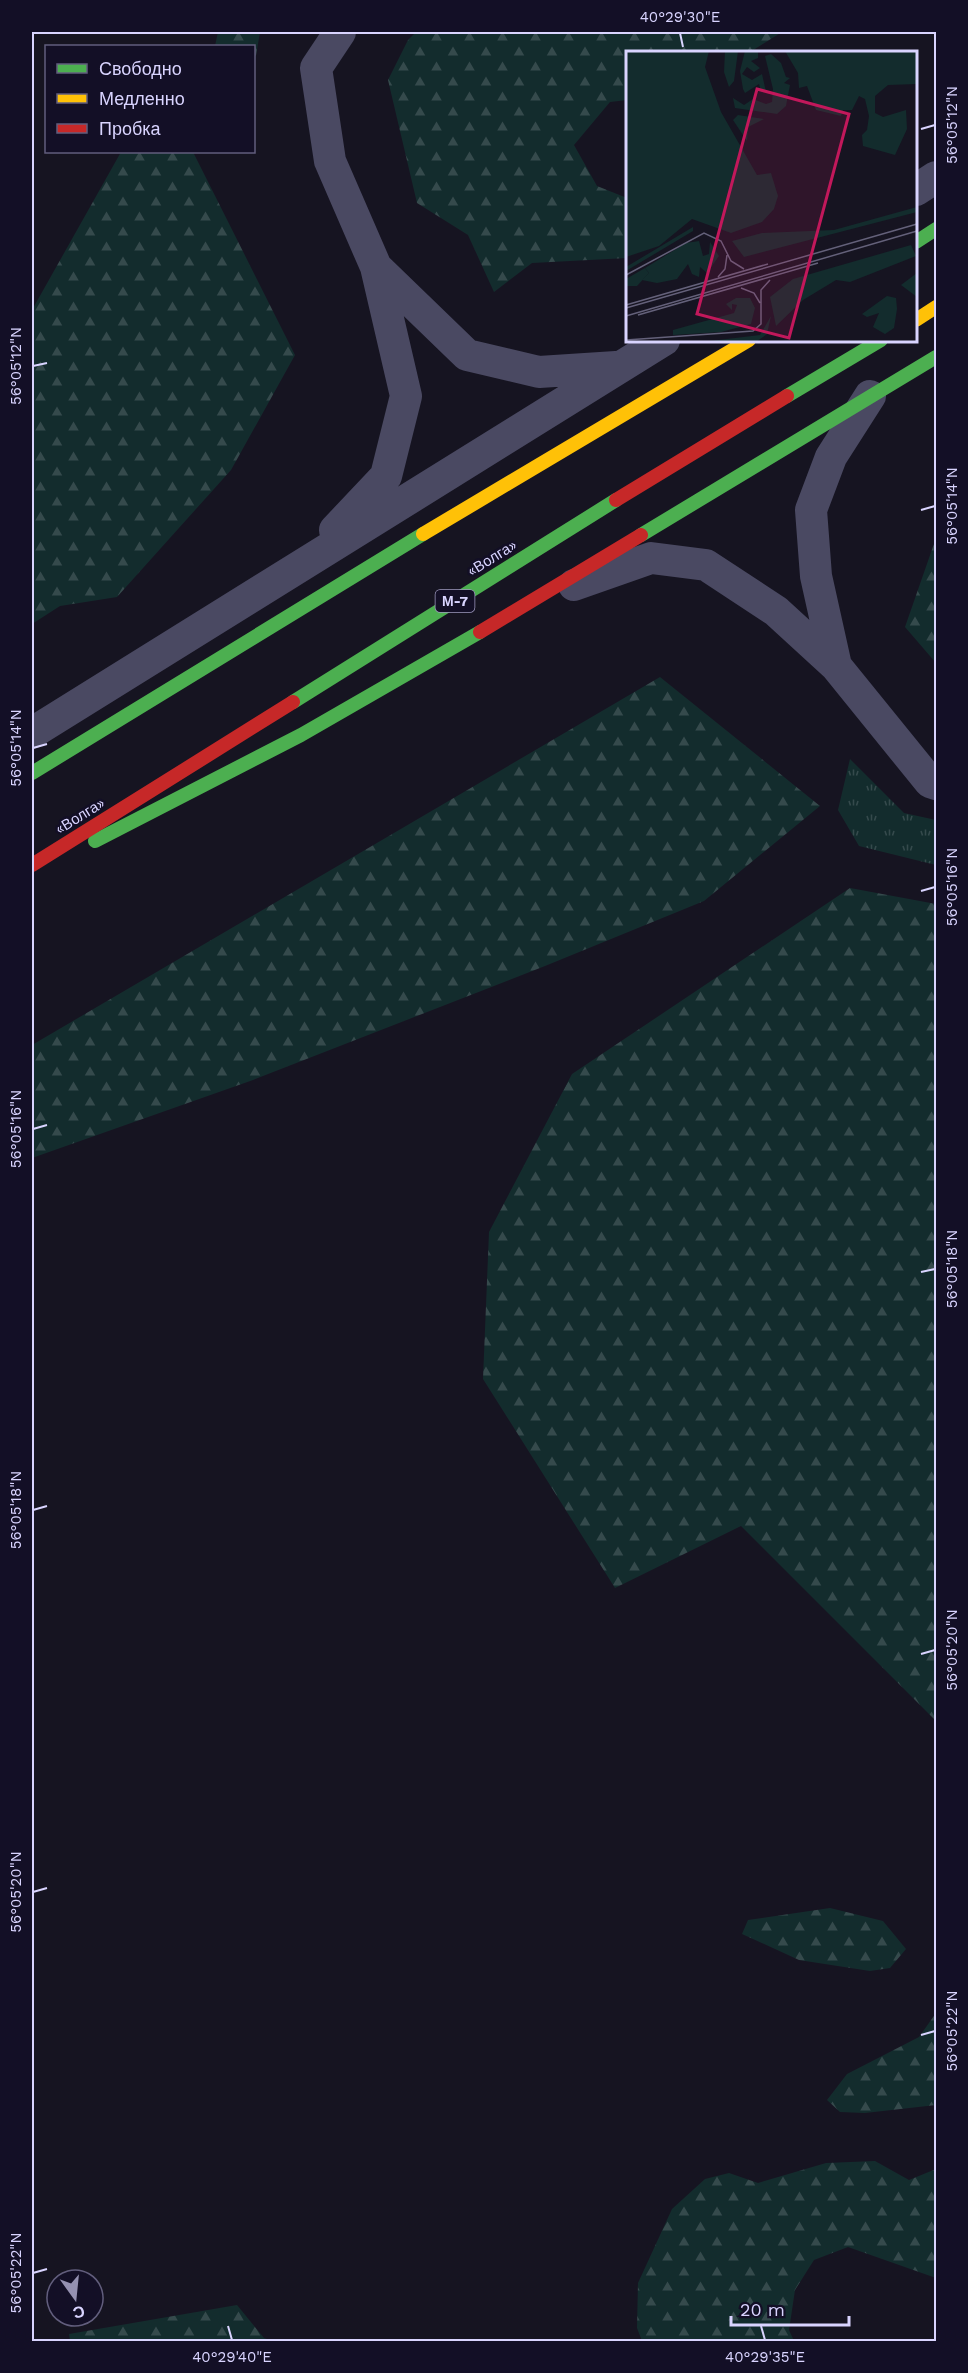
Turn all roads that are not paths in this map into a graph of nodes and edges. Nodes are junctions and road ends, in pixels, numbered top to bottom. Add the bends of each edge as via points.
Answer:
1 (340, 32) edge
2 (936, 177) edge
3 (917, 189) edge
4 (936, 229) edge
5 (917, 241) edge
6 (376, 267) junction
7 (936, 307) edge
8 (917, 319) edge
9 (661, 342) edge
10 (745, 342) edge
11 (878, 342) edge
12 (936, 357) edge
13 (620, 366) junction
14 (870, 396) junction
15 (308, 559) junction
16 (536, 599) junction
17 (836, 666) junction
18 (32, 733) edge
19 (32, 773) edge
20 (936, 784) edge
21 (32, 865) edge
22 (32, 873) edge

1 - 6 street via 316,68 330,161
2 - 3 street
4 - 5 main road
6 - 13 street via 467,355 539,372
6 - 15 street via 406,396 386,476
7 - 8 main road
9 - 13 street
10 - 19 main road
11 - 21 main road, «Волга» / М-7 via 671,466
12 - 14 main road
13 - 15 street
14 - 16 main road
14 - 17 street via 831,457 812,510 816,576
15 - 18 street
16 - 17 street via 651,558 706,565 776,611
16 - 22 main road via 301,735
17 - 20 street via 930,782

